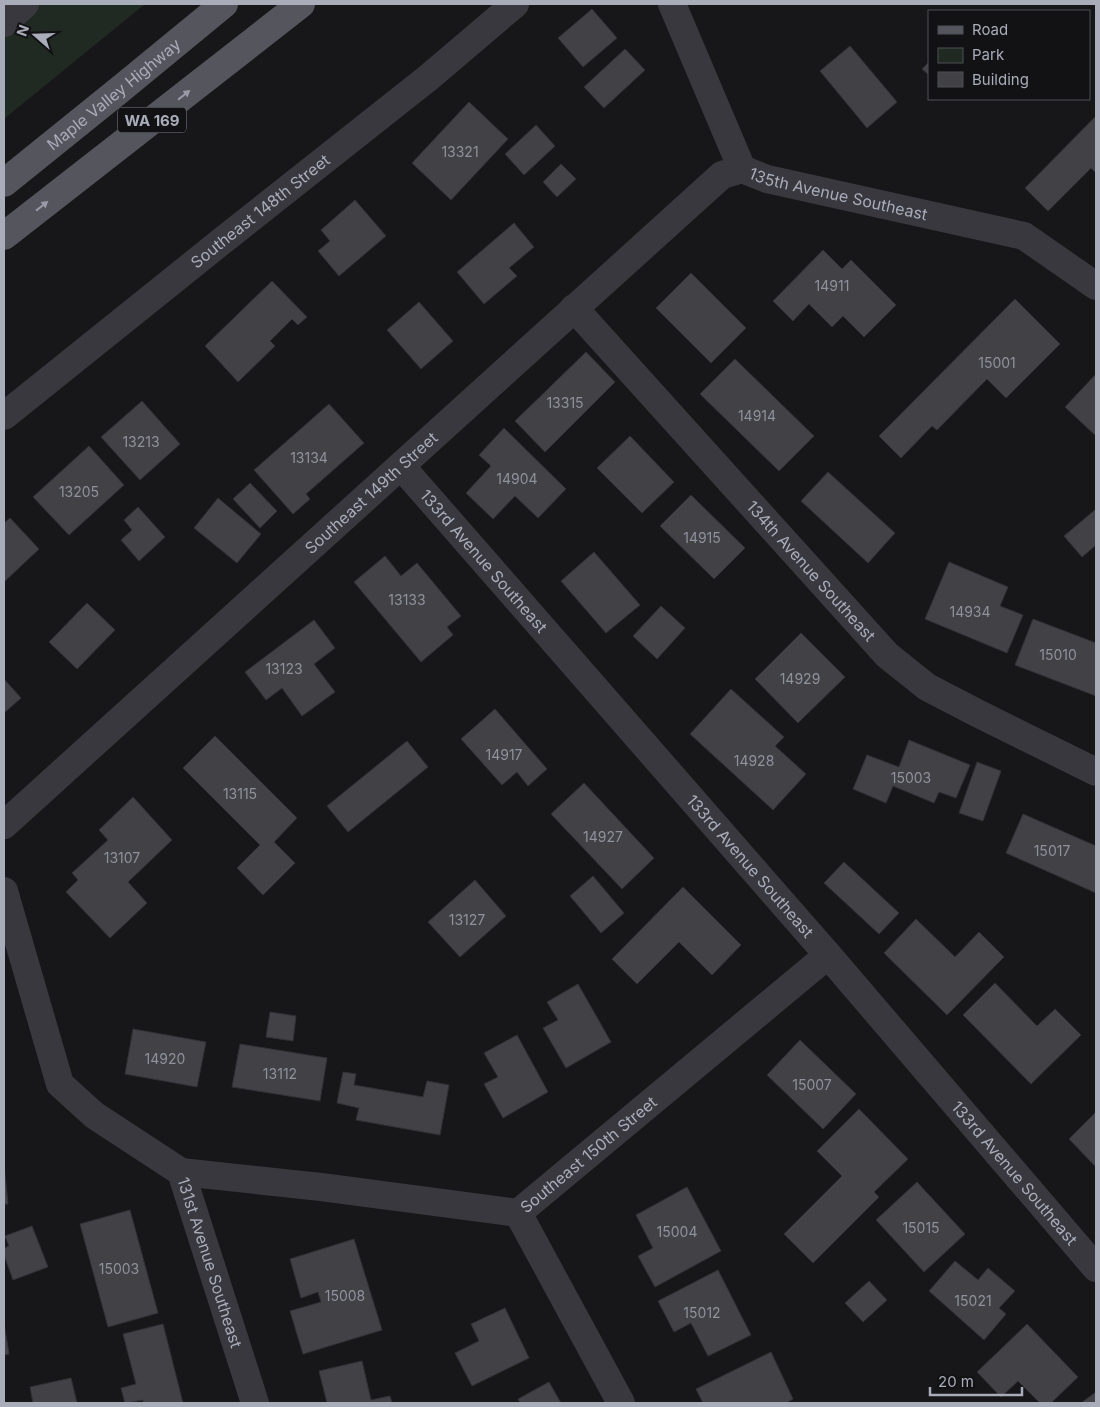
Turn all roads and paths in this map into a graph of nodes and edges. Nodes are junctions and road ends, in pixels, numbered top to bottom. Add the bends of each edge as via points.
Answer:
1 (26, 4) edge
2 (224, 4) edge
3 (301, 4) edge
4 (515, 4) edge
5 (672, 4) edge
6 (4, 23) edge
7 (742, 170) junction
8 (4, 183) edge
9 (4, 236) edge
10 (1096, 286) edge
11 (574, 308) junction
12 (4, 416) edge
13 (401, 466) junction
14 (1096, 772) edge
15 (4, 825) edge
16 (4, 891) edge
17 (828, 955) junction
18 (181, 1172) junction
19 (518, 1213) junction
20 (1096, 1268) edge
21 (255, 1403) edge
22 (620, 1403) edge

1 - 6 street
2 - 8 main road, Maple Valley Highway / WA 169
9 -> 3 main road, WA 169
4 - 12 street, Southeast 148th Street via 428,78
5 - 7 street, 135th Avenue Southeast
7 - 10 street, 135th Avenue Southeast via 767,179 1024,236
7 - 11 street, Southeast 149th Street via 722,175
11 - 13 street, Southeast 149th Street
11 - 14 street, 134th Avenue Southeast via 887,654 927,687
13 - 15 street, Southeast 149th Street
13 - 17 street, 133rd Avenue Southeast
16 - 18 street, 131st Avenue Southeast via 60,1084 94,1115
17 - 19 street, Southeast 150th Street
17 - 20 street, 133rd Avenue Southeast
18 - 19 street, Southeast 150th Street
18 - 21 street, 131st Avenue Southeast
19 - 22 street

